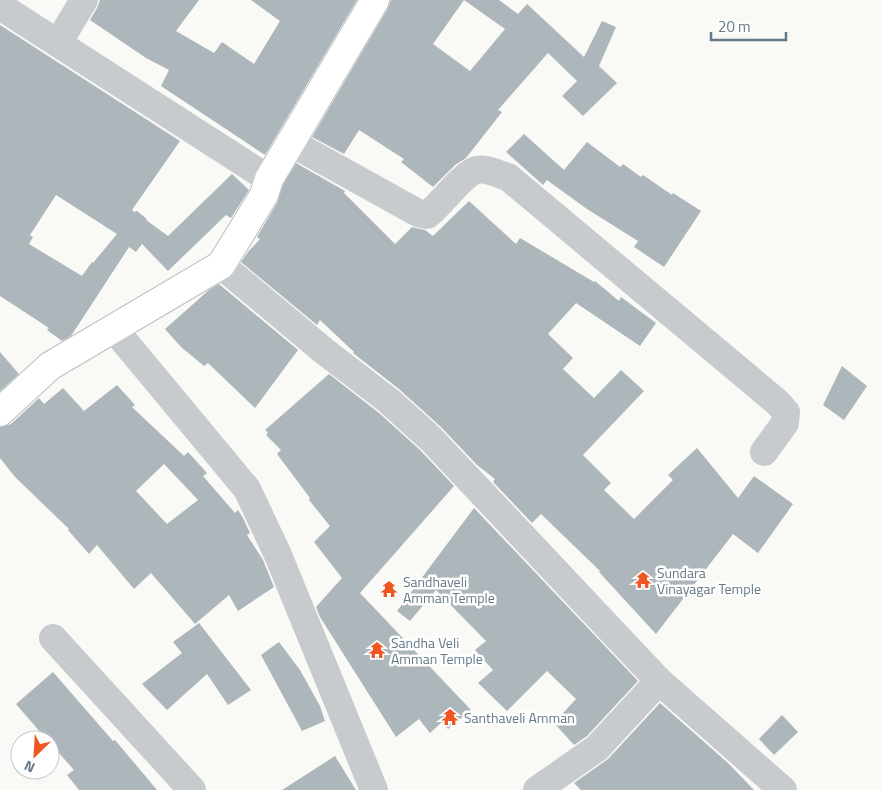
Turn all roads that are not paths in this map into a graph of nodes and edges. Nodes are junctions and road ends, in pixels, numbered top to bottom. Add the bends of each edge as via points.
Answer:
1 (84, 0) edge
2 (375, 0) edge
3 (0, 6) edge
4 (58, 42) junction
5 (290, 142) junction
6 (269, 178) junction
7 (221, 265) junction
8 (114, 329) junction
9 (0, 412) edge
10 (764, 452) dead end
11 (53, 638) dead end
12 (659, 681) junction
13 (192, 790) edge
14 (374, 790) edge
15 (537, 790) edge
16 (783, 790) edge

1 - 4 street
2 - 5 main road
3 - 4 street
4 - 6 street
5 - 6 main road
5 - 10 street via 427,215 475,170 508,177 777,402 786,412 785,423
6 - 7 main road via 264,195
7 - 8 main road
7 - 12 street via 431,440
8 - 9 main road via 50,366
8 - 14 street via 247,489 278,555
11 - 13 street
12 - 15 street via 597,748
12 - 16 street

